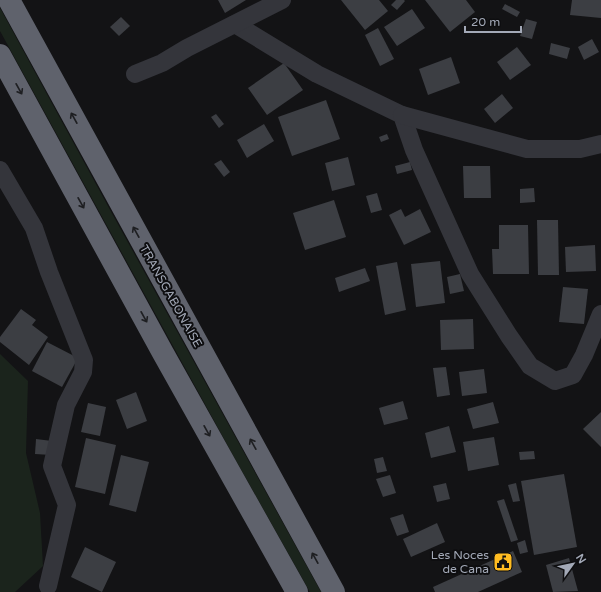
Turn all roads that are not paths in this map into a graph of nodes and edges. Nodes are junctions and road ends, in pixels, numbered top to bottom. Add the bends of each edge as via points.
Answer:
1 (9, 0) edge
2 (282, 0) edge
3 (235, 24) junction
4 (0, 55) edge
5 (135, 74) dead end
6 (402, 115) junction
7 (601, 144) edge
8 (0, 170) edge
9 (9, 199) edge
10 (601, 314) edge
11 (48, 586) dead end
12 (297, 592) edge
13 (334, 592) edge

13 -> 1 highway, TRANSGABONAISE
2 - 3 street
3 - 5 street via 162,63
3 - 6 street via 317,74
4 -> 12 highway
6 - 7 street via 527,149 580,149
6 - 10 street via 414,150 470,274 530,366 555,381 573,375
8 - 9 street
9 - 11 street via 34,228 84,360 83,372 66,405 52,466 67,505

